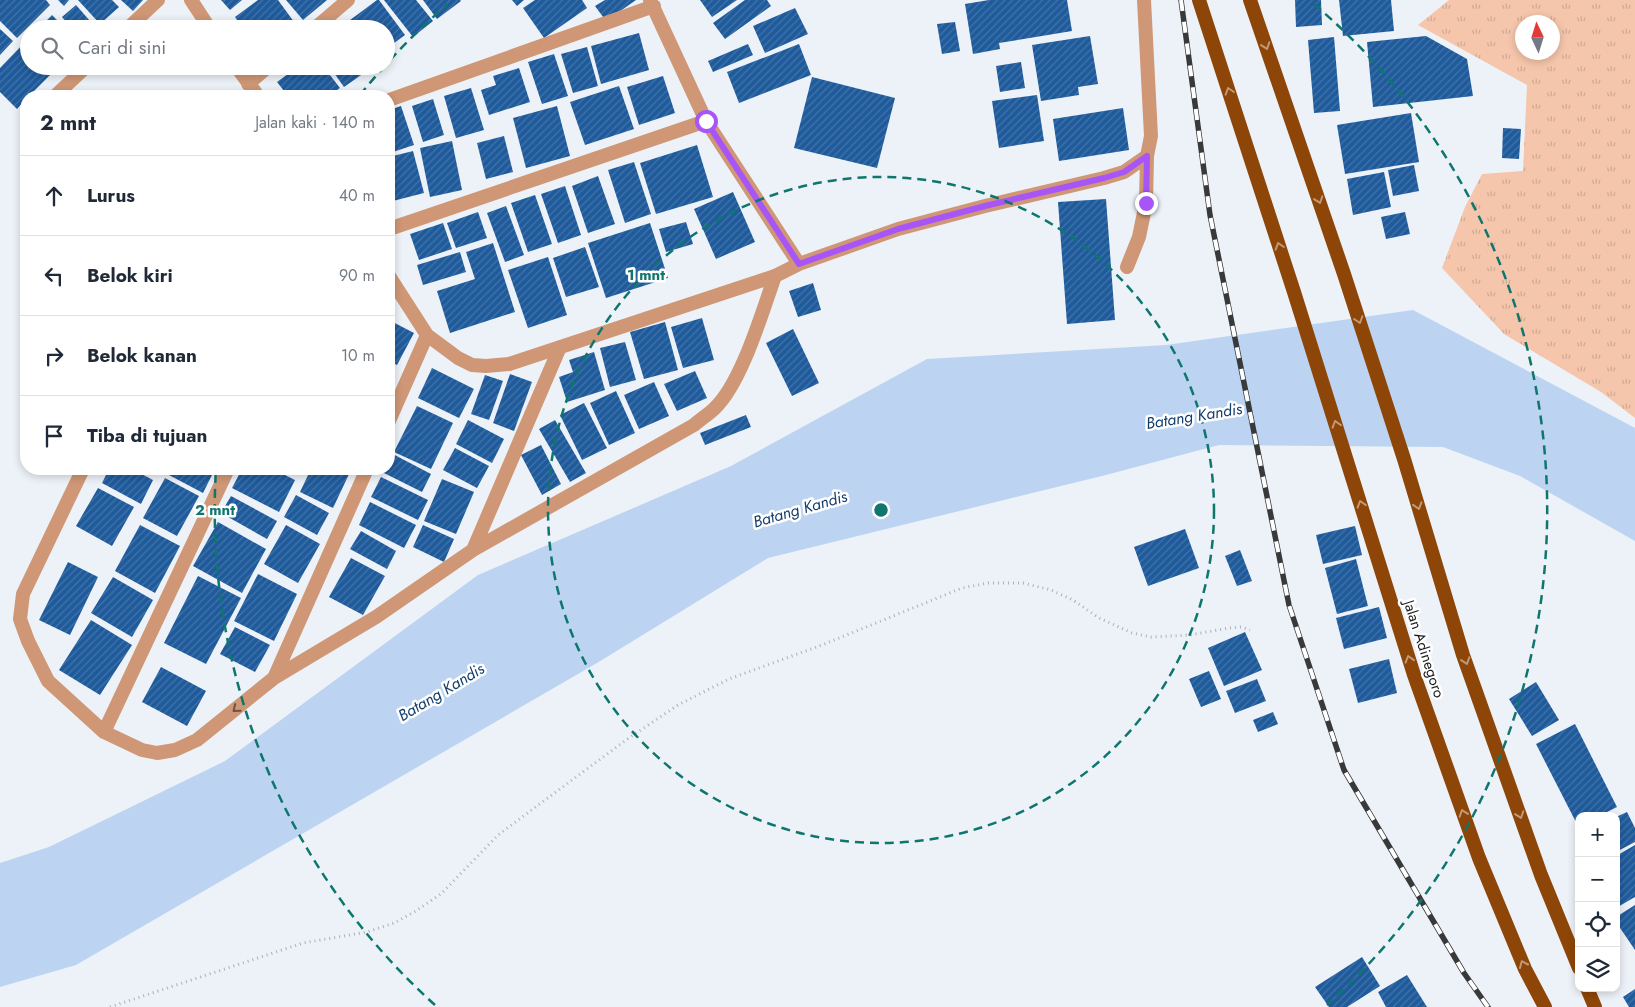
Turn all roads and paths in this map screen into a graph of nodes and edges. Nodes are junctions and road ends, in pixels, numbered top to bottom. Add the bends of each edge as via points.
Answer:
1 (158, 0) edge
2 (190, 0) edge
3 (348, 0) edge
4 (1144, 0) edge
5 (1200, 0) edge
6 (1250, 0) edge
7 (652, 3) edge
8 (137, 20) edge
9 (204, 20) edge
10 (325, 20) edge
11 (77, 75) edge
12 (242, 75) edge
13 (258, 75) edge
14 (248, 84) junction
15 (61, 90) edge
16 (253, 90) edge
17 (395, 98) edge
18 (706, 121) junction
19 (1147, 156) junction
20 (395, 227) edge
21 (799, 264) junction
22 (1127, 267) dead end
23 (775, 276) junction
24 (395, 285) edge
25 (427, 335) junction
26 (560, 347) junction
27 (395, 407) edge
28 (80, 475) edge
29 (225, 475) edge
30 (364, 475) edge
31 (473, 550) junction
32 (1250, 630) dead end
33 (274, 678) junction
34 (104, 732) junction
35 (1575, 958) edge
36 (1589, 992) edge
37 (110, 1007) edge
38 (1545, 1007) edge
39 (1595, 1007) edge

1 - 8 street
2 - 9 street
3 - 10 street
4 - 19 street via 1151,136
38 -> 5 highway, Jalan Adinegoro via 1525,969 1479,858 1414,675
6 -> 35 highway via 1344,274 1464,655 1541,875
7 - 17 street
7 - 18 street
11 - 15 street
12 - 14 street
13 - 14 street
14 - 16 street
18 - 20 street
18 - 21 street
19 - 21 street via 1124,172 898,229
19 - 22 street via 1146,203 1139,237
21 - 23 street
23 - 26 street
23 - 31 street via 742,366 716,408 694,425
24 - 25 street
25 - 26 street via 472,365 509,364
25 - 27 street
26 - 31 street
28 - 34 street via 23,594 20,619 48,681
29 - 34 street
30 - 33 street
31 - 33 street via 376,617
32 - 37 path via 1242,627 1190,635 1151,636 1132,633 1099,618 1051,590 1023,583 988,583 962,588 729,679 678,705 498,835 441,894 394,923 367,932 303,943
33 -> 34 street via 197,740 176,750 157,753 142,750
36 - 39 highway

